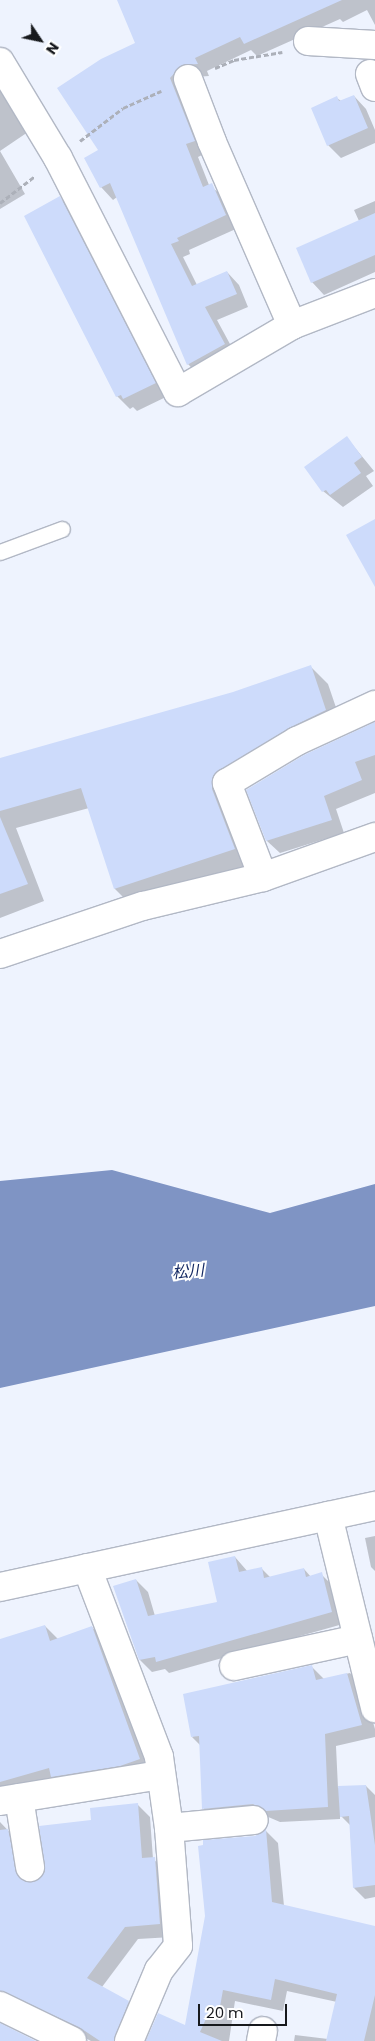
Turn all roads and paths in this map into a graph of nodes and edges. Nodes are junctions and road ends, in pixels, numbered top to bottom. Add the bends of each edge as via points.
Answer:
1 (308, 41) joint
2 (375, 45) edge
3 (0, 62) edge
4 (188, 79) junction
5 (58, 158) junction
6 (0, 203) edge
7 (374, 296) edge
8 (292, 325) junction
9 (62, 529) dead end
10 (0, 552) edge
11 (375, 705) edge
12 (375, 837) edge
13 (263, 877) junction
14 (0, 954) edge
15 (375, 1506) edge
16 (328, 1516) junction
17 (86, 1568) junction
18 (0, 1587) edge
19 (366, 1655) edge
20 (234, 1666) dead end
21 (375, 1708) edge
22 (161, 1775) junction
23 (10, 1800) edge
24 (254, 1820) dead end
25 (169, 1828) junction
26 (30, 1867) dead end
27 (0, 2006) edge
28 (72, 2041) edge
29 (129, 2041) edge

1 - 2 street
1 - 4 path via 297,50 234,60
3 - 5 street
4 - 5 path via 123,108
4 - 8 street
5 - 6 path
5 - 8 street via 178,392
7 - 8 street
9 - 10 lane
11 - 13 street via 298,741 227,783
12 - 13 street
13 - 14 street via 143,906
15 - 16 street
16 - 17 street
16 - 19 street
17 - 18 street
17 - 22 street via 160,1757
19 - 20 street
19 - 21 street
22 - 23 street
22 - 25 street
23 - 26 street
24 - 25 street
25 - 29 street via 178,1946 159,1970
27 - 28 street

